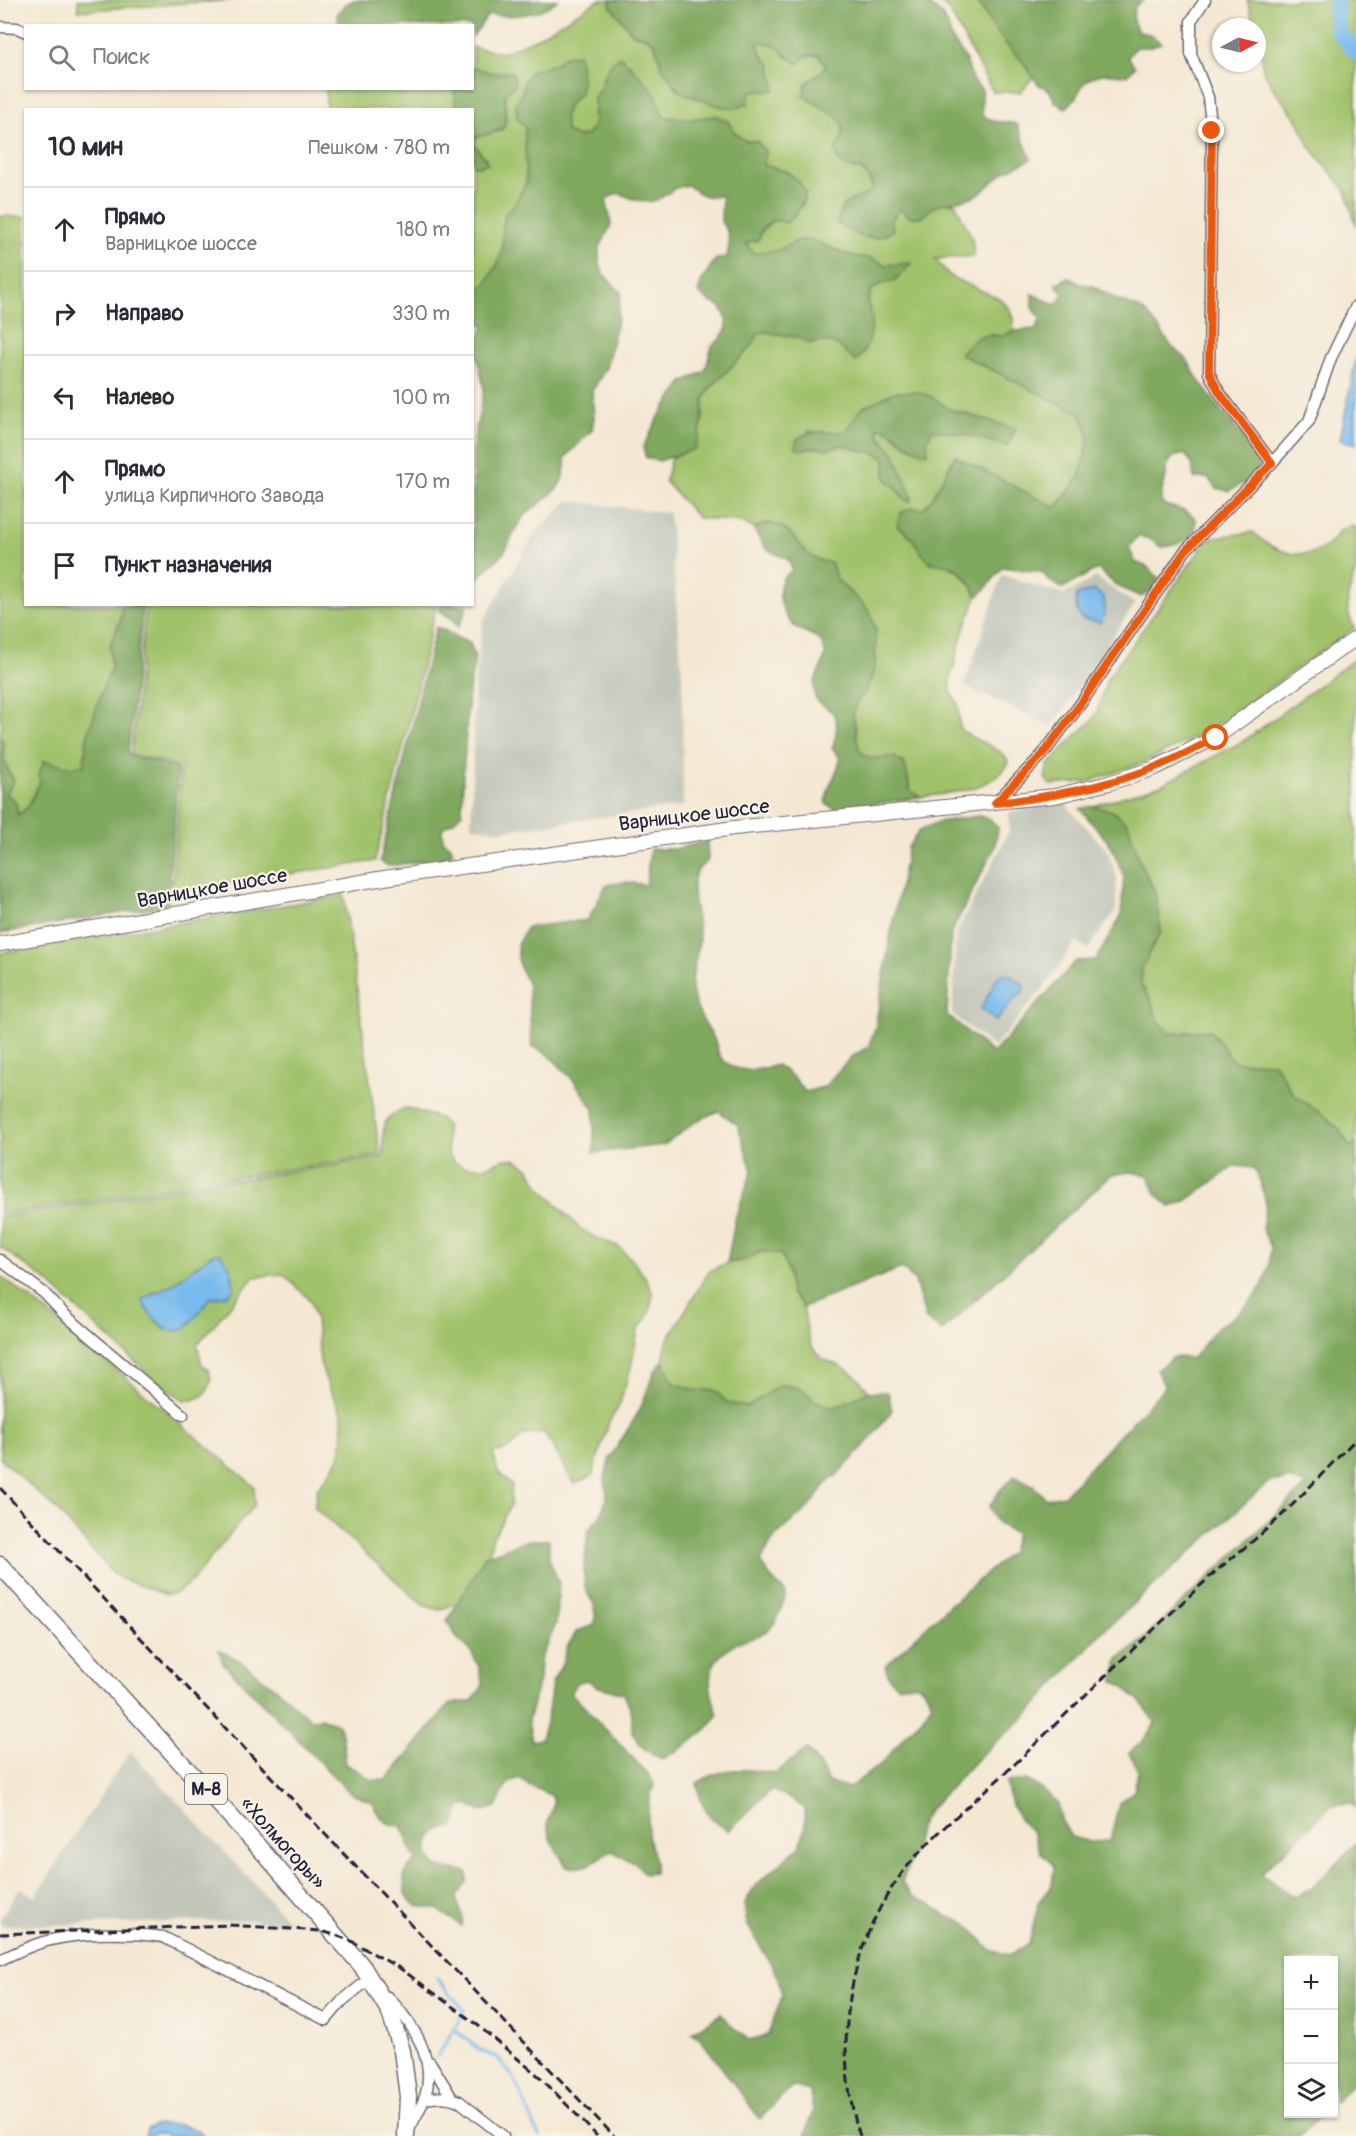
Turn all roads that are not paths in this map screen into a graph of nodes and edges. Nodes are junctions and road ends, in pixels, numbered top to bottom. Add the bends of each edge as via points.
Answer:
1 (1205, 0) edge
2 (0, 27) edge
3 (24, 31) edge
4 (1356, 306) edge
5 (1272, 463) junction
6 (1356, 638) edge
7 (995, 803) junction
8 (0, 944) edge
9 (0, 1260) edge
10 (183, 1415) dead end
11 (0, 1565) edge
12 (0, 1580) edge
13 (0, 1960) edge
14 (367, 1982) junction
15 (427, 2057) junction
16 (452, 2098) junction
17 (424, 2099) junction
18 (394, 2136) edge
19 (406, 2136) edge
20 (503, 2136) edge

1 - 5 street via 1191,21 1191,54 1208,97 1212,131 1209,372 1219,392
2 - 3 street
4 - 5 street via 1331,358 1309,421
5 - 7 street via 1185,551 1043,754
6 - 7 street, Варницкое шоссе via 1216,738 1155,768 1055,796
7 - 8 street, Варницкое шоссе via 734,828 384,878
9 - 10 street via 44,1293
11 - 14 highway, «Холмогоры» / М-8 via 350,1950
12 - 14 highway, «Холмогоры» / М-8
13 - 14 street via 46,1941 68,1937 163,1937 326,2020 342,2001
14 - 15 street via 404,2014
14 - 18 highway, «Холмогоры» / М-8 via 394,2058
14 - 19 highway, «Холмогоры» / М-8 via 390,2012 402,2051 408,2096
15 - 16 street
15 - 17 street
16 - 17 street
16 - 20 street
17 - 19 street

